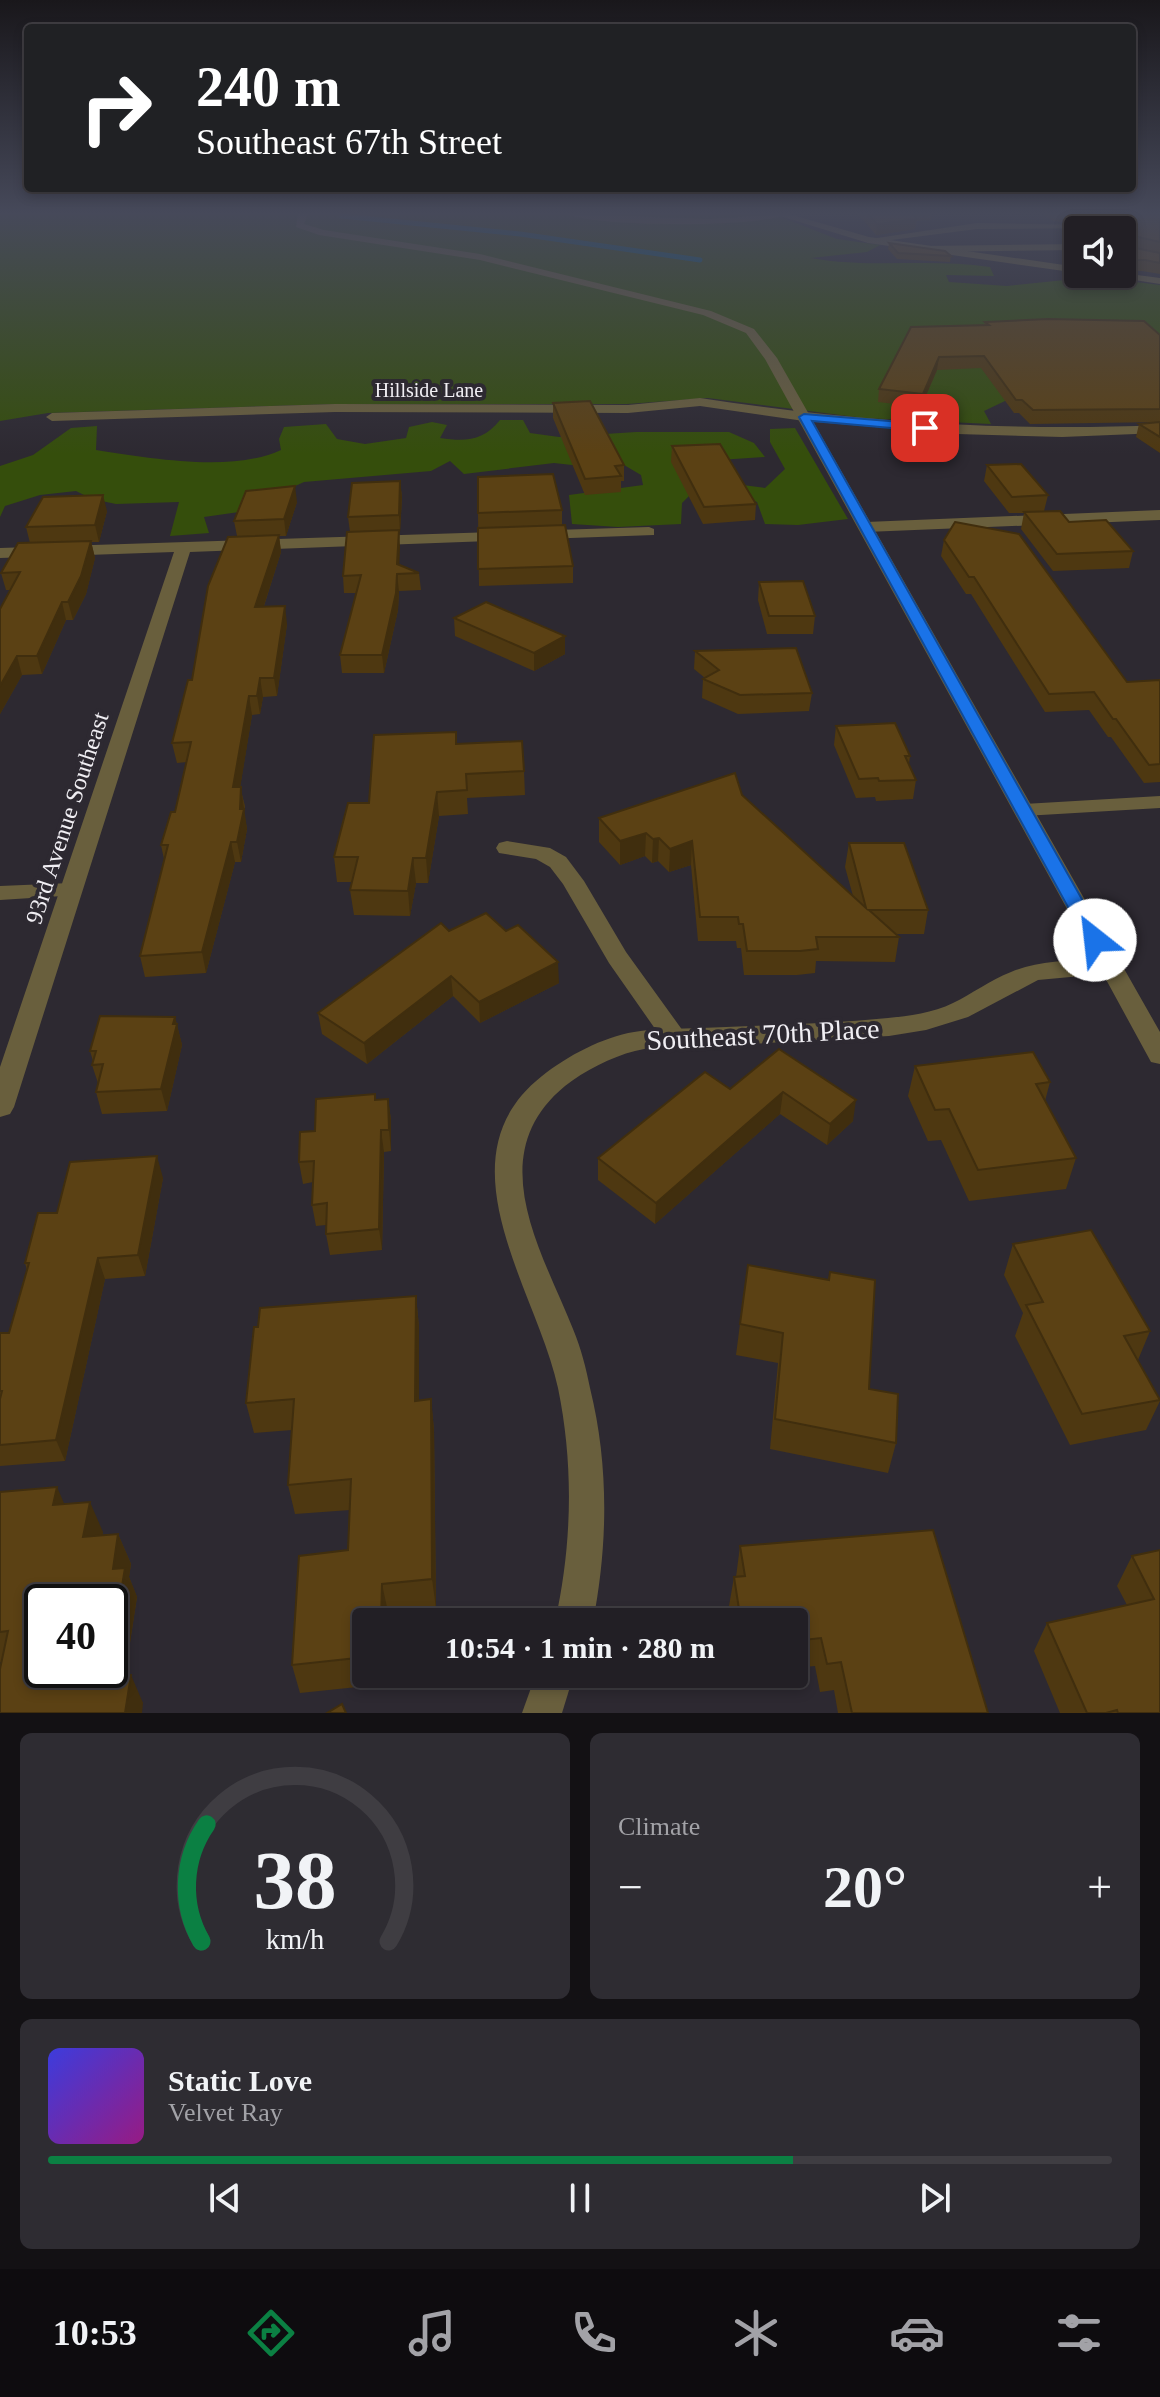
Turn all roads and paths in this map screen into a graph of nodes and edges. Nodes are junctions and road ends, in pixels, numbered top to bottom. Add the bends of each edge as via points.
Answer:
1 (627, 294) edge
2 (52, 417) dead end
3 (804, 417) junction
4 (1160, 429) edge
5 (1160, 515) edge
6 (866, 527) junction
7 (649, 532) dead end
8 (184, 546) junction
9 (0, 553) edge
10 (1160, 802) edge
11 (1024, 810) junction
12 (507, 848) dead end
13 (71, 890) junction
14 (0, 893) edge
15 (1110, 965) junction
16 (674, 1037) junction
17 (1160, 1055) edge
18 (0, 1107) edge
19 (576, 1608) edge
20 (550, 1688) edge
21 (542, 1713) edge

1 - 3 street via 726,319 750,331
2 - 3 lane, Hillside Lane via 335,408 628,409 700,402
3 - 4 lane, Hillside Lane via 1021,433
3 - 6 street
5 - 6 street
6 - 11 street
7 - 8 street
8 - 9 street
8 - 13 street, 93rd Avenue Southeast
10 - 11 street
11 - 15 street
12 - 16 street via 542,853 558,862
13 - 14 lane
13 - 18 street, 93rd Avenue Southeast
15 - 16 street, Southeast 70th Place via 1037,972 959,1011 926,1021
15 - 17 street
16 - 19 street, Southeast 70th Place via 634,1041 564,1071 537,1094 517,1124 506,1160 515,1223 567,1357 580,1419 589,1512
20 - 21 street

